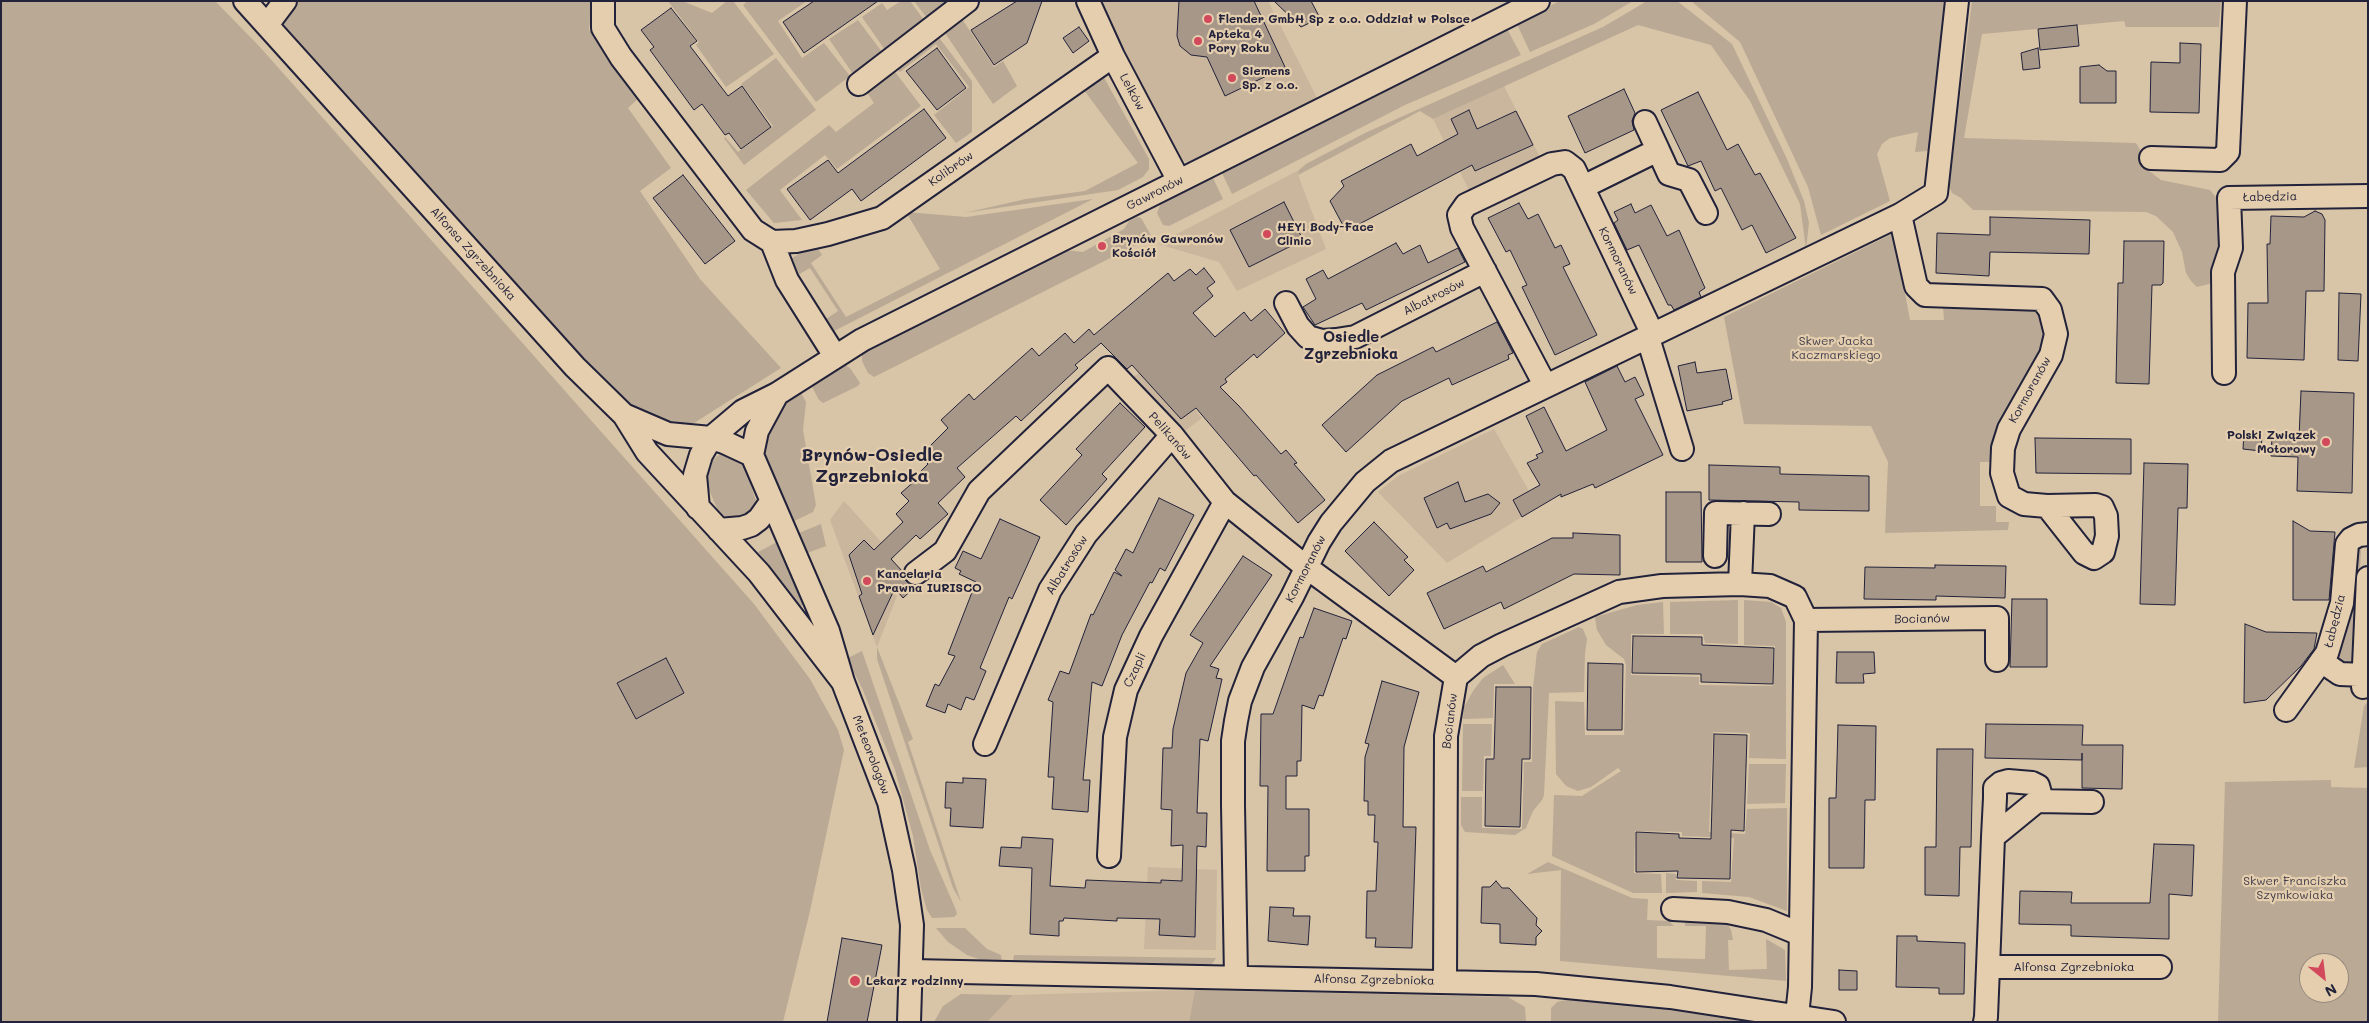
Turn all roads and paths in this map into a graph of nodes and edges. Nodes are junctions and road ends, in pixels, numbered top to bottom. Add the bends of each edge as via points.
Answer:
1 (245, 1) edge
2 (284, 1) edge
3 (603, 1) edge
4 (967, 1) edge
5 (1088, 1) edge
6 (1538, 1) edge
7 (1957, 1) edge
8 (2235, 1) edge
9 (267, 25) junction
10 (1113, 56) junction
11 (859, 84) dead end
12 (1645, 122) dead end
13 (1658, 150) junction
14 (2151, 158) dead end
15 (1179, 181) junction
16 (1583, 187) junction
17 (2368, 196) edge
18 (1706, 213) dead end
19 (1900, 215) junction
20 (772, 242) junction
21 (1485, 271) junction
22 (1286, 303) dead end
23 (1651, 336) junction
24 (835, 356) junction
25 (2224, 373) dead end
26 (1545, 385) junction
27 (777, 394) junction
28 (624, 415) junction
29 (1172, 436) junction
30 (712, 438) junction
31 (1682, 449) dead end
32 (752, 455) junction
33 (771, 502) junction
34 (1225, 502) junction
35 (2046, 506) dead end
36 (698, 508) junction
37 (1743, 513) junction
38 (1769, 514) dead end
39 (719, 530) junction
40 (2368, 534) edge
41 (1715, 556) dead end
42 (1306, 567) junction
43 (916, 573) dead end
44 (2368, 578) edge
45 (1740, 584) junction
46 (1806, 620) junction
47 (1997, 660) dead end
48 (2321, 661) junction
49 (1456, 678) junction
50 (843, 682) junction
51 (2286, 710) dead end
52 (985, 744) dead end
53 (2037, 802) junction
54 (2092, 802) dead end
55 (1993, 837) junction
56 (1108, 856) dead end
57 (1673, 909) dead end
58 (1800, 934) junction
59 (1988, 967) junction
60 (2160, 967) dead end
61 (912, 971) junction
62 (1236, 976) junction
63 (1445, 981) junction
64 (1797, 1016) junction
65 (909, 1022) edge
66 (1834, 1022) edge
67 (1986, 1022) edge

1 - 9 street, Alfonsa Zgrzebnioka
2 - 9 street
3 - 20 street via 603,28 620,57 753,230
4 - 11 street
5 - 10 street, Lelków
6 - 15 street, Gawronów
7 - 19 street, Kormoranów via 1936,193
8 - 14 street via 2228,152 2220,160
9 - 28 street, Alfonsa Zgrzebnioka via 575,367
10 - 15 street, Lelków
10 - 20 street, Kolibrów via 882,218 796,241
12 - 13 street
13 - 16 street
13 - 18 street via 1669,174 1689,180
15 - 24 street, Gawronów
16 - 21 street, Kormoranów via 1574,169 1565,162 1552,164 1466,205 1459,215 1462,228
16 - 23 street, Kormoranów
17 - 25 street, Łabędzia via 2229,198 2231,248 2223,272
19 - 23 street, Kormoranów
19 - 35 street, Kormoranów via 1916,286 1925,295 2042,299 2050,310 2056,334 2051,355 2009,429 2002,448 2002,473 2009,496 2024,504
20 - 24 street via 787,280
21 - 22 street, Albatrosów via 1355,337 1322,341 1308,338
21 - 26 street
23 - 26 street, Kormoranów
23 - 31 street, Kormoranów
24 - 27 street, Gawronów
26 - 42 street, Kormoranów via 1391,461 1365,482 1344,506
27 - 30 street, Gawronów via 743,411
27 - 32 street via 757,431
28 - 30 street via 668,434
28 - 36 street, Alfonsa Zgrzebnioka via 647,452
29 - 34 street, Pelikanów
29 - 43 street, Pelikanów via 1108,368 979,491 945,551
29 - 52 street, Albatrosów via 1086,534 1050,590
30 - 32 street
30 - 36 street via 697,465
32 - 33 street
33 - 39 street via 751,525
33 - 50 street, Meteorologów via 812,590
34 - 42 street, Pelikanów
34 - 56 street, Czapli via 1151,636 1126,690 1115,738
36 - 39 street
37 - 38 street
37 - 41 street via 1716,513
37 - 45 street
39 - 50 street via 778,596
40 - 48 street, Łabędzia via 2350,539 2347,544 2342,603 2327,652
42 - 49 street, Pelikanów
42 - 62 street, Kormoranów via 1253,667 1236,721 1233,741
44 - 48 street, Łabędzia via 2364,681 2340,674
45 - 46 street, Bocianów via 1782,589 1795,597
45 - 49 street, Bocianów via 1662,586 1619,592 1481,656
46 - 47 street, Bocianów via 1997,618
46 - 58 street, Bocianów
48 - 51 street, Łabędzia
49 - 63 street, Bocianów via 1446,736
50 - 61 street, Meteorologów via 877,769 897,834 912,925
53 - 54 street
53 - 55 street
53 - 55 street via 2041,792 2032,782 2001,783 1995,788
55 - 59 street
57 - 58 street via 1728,912 1766,920
58 - 64 street, Bocianów
59 - 60 street, Alfonsa Zgrzebnioka
59 - 67 street
61 - 62 street, Alfonsa Zgrzebnioka
61 - 65 street, Meteorologów
62 - 63 street, Alfonsa Zgrzebnioka
63 - 64 street, Alfonsa Zgrzebnioka via 1604,989
64 - 66 street, Alfonsa Zgrzebnioka

